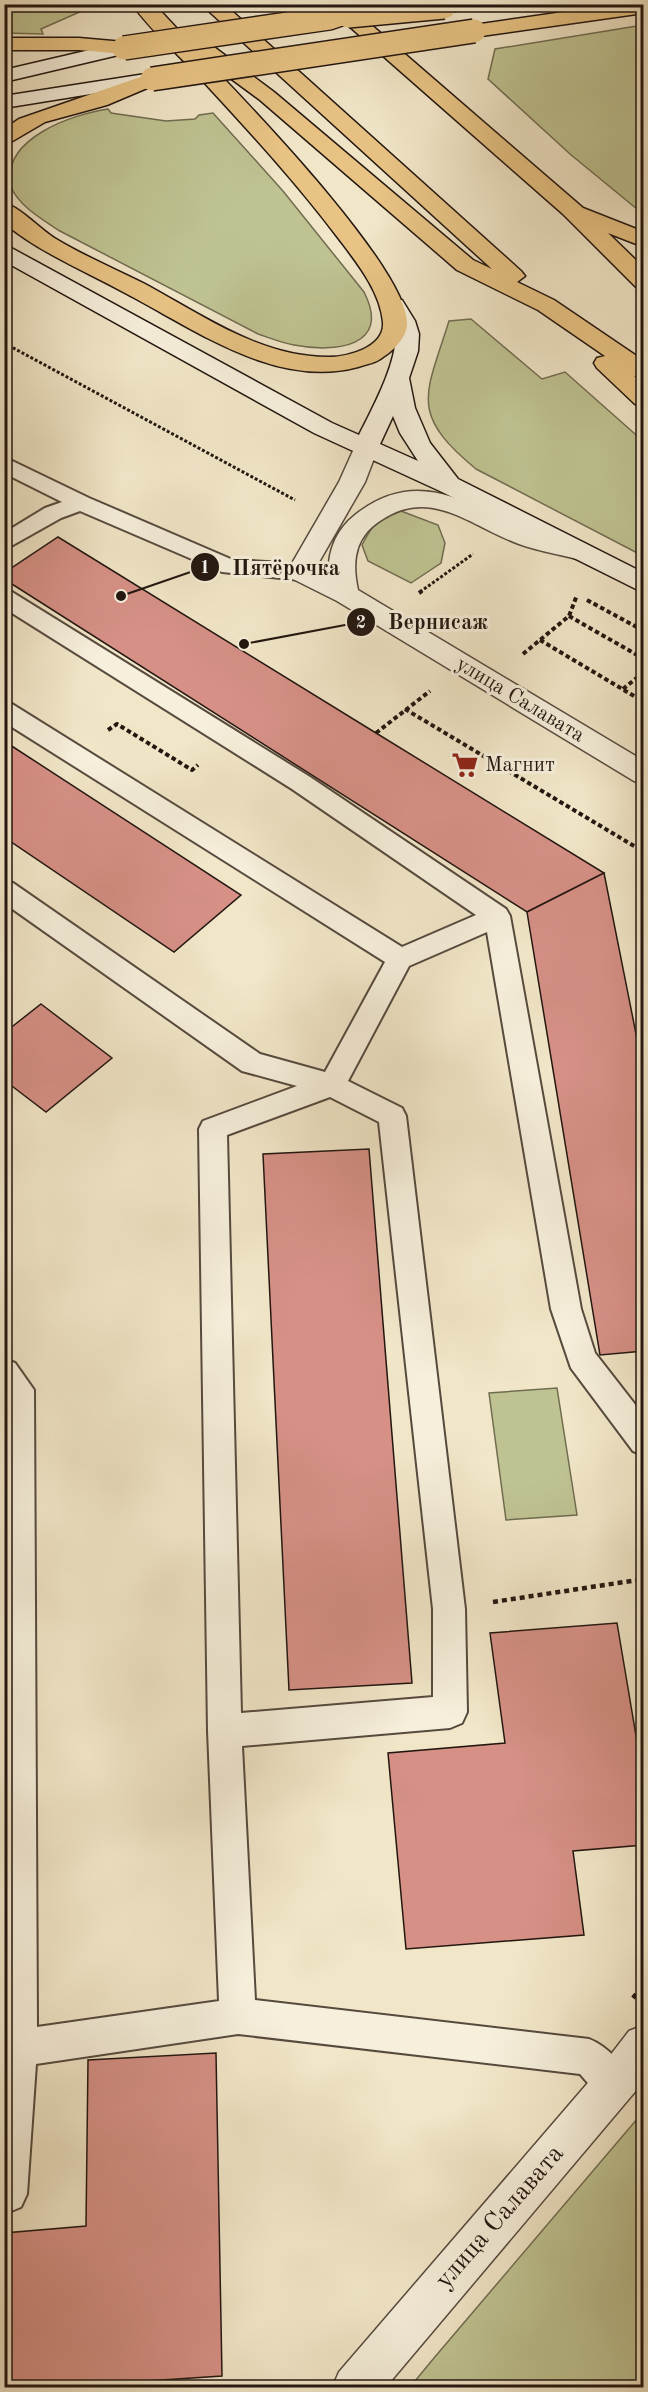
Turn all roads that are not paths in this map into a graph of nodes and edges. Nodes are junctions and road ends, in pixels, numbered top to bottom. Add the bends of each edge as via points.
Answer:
1 (143, 4) edge
2 (211, 4) edge
3 (370, 4) edge
4 (464, 4) edge
5 (644, 8) edge
6 (332, 11) edge
7 (4, 44) edge
8 (124, 48) junction
9 (4, 76) edge
10 (95, 94) junction
11 (4, 102) edge
12 (4, 140) edge
13 (571, 209) junction
14 (4, 210) edge
15 (644, 240) edge
16 (4, 251) edge
17 (644, 282) edge
18 (394, 305) junction
19 (546, 305) junction
20 (644, 372) edge
21 (397, 375) junction
22 (644, 399) edge
23 (366, 448) junction
24 (9, 473) edge
25 (449, 485) junction
26 (81, 504) junction
27 (4, 543) edge
28 (577, 550) junction
29 (300, 572) junction
30 (644, 584) edge
31 (346, 595) junction
32 (4, 597) edge
33 (4, 710) edge
34 (644, 774) edge
35 (4, 890) edge
36 (497, 916) junction
37 (400, 959) junction
38 (332, 1085) junction
39 (9, 1385) edge
40 (644, 1441) edge
41 (225, 1731) junction
42 (238, 2016) junction
43 (644, 2046) edge
44 (19, 2048) junction
45 (614, 2085) junction
46 (4, 2195) edge
47 (355, 2388) edge

1 - 18 main road via 339,221
1 - 19 main road via 267,96 465,265
2 - 19 main road
3 - 6 main road, bridge
4 - 6 main road, bridge
5 - 10 main road, bridge via 152,79
6 - 8 main road, bridge
6 - 13 main road
7 - 8 main road
8 - 9 main road
10 - 11 main road
10 - 12 main road via 21,125
13 - 15 main road
13 - 17 main road
14 - 18 main road via 41,238 95,268 245,346 289,361 327,365 360,360 378,351 389,341 396,323
16 - 23 main road
18 - 21 main road via 405,321 408,338
19 - 20 main road
19 - 22 main road
21 - 23 main road
21 - 25 main road via 400,403 414,440
23 - 25 main road
23 - 29 main road via 352,482
24 - 26 lane
25 - 28 main road
26 - 27 lane via 53,513
26 - 29 lane via 230,567
28 - 30 main road
28 - 31 main road via 529,538 476,512 430,499 400,500 374,510 350,535 339,566
29 - 31 main road, улица Салавата
31 - 34 main road, улица Салавата
32 - 36 lane via 301,783
33 - 37 lane
35 - 38 lane via 252,1063
36 - 37 lane
36 - 40 lane via 566,1309 582,1359
37 - 38 lane
38 - 41 lane via 213,1129
38 - 41 lane via 392,1116 449,1609 450,1712
39 - 44 lane
41 - 42 lane
42 - 44 lane
42 - 45 lane via 589,2056
43 - 45 main road, улица Салавата
44 - 46 lane via 8,2194
45 - 47 main road, улица Салавата

